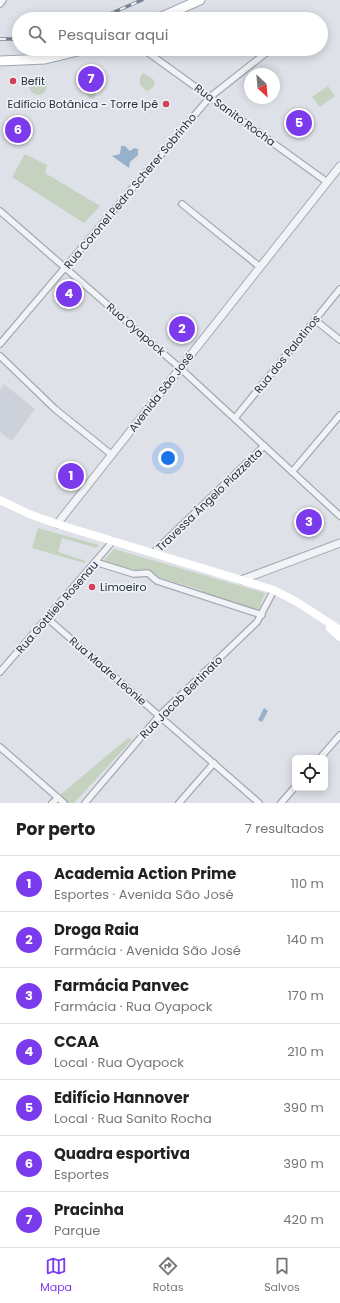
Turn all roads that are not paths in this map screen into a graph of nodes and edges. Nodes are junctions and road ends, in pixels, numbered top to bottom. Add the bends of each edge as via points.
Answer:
1 (3, 0) edge
2 (200, 0) edge
3 (0, 4) edge
4 (173, 12) edge
5 (57, 56) edge
6 (153, 56) edge
7 (262, 56) edge
8 (0, 61) edge
9 (210, 97) junction
10 (340, 166) edge
11 (327, 182) junction
12 (182, 204) dead end
13 (0, 211) edge
14 (260, 267) junction
15 (65, 268) junction
16 (340, 289) edge
17 (315, 320) junction
18 (340, 340) edge
19 (0, 344) edge
20 (0, 356) edge
21 (180, 368) junction
22 (340, 415) edge
23 (235, 418) junction
24 (264, 446) junction
25 (112, 455) junction
26 (292, 472) junction
27 (0, 500) edge
28 (340, 516) edge
29 (57, 524) junction
30 (114, 541) junction
31 (340, 542) edge
32 (153, 554) junction
33 (95, 562) junction
34 (241, 580) junction
35 (274, 590) junction
36 (262, 615) junction
37 (317, 615) junction
38 (47, 618) junction
39 (340, 630) edge
40 (340, 637) edge
41 (0, 672) edge
42 (159, 716) junction
43 (340, 735) edge
44 (0, 747) edge
45 (323, 755) edge
46 (214, 763) junction
47 (292, 790) edge
48 (58, 798) junction
49 (52, 803) edge
50 (64, 803) edge
51 (85, 803) edge
52 (179, 803) edge
53 (260, 803) edge
54 (281, 803) edge

1 - 3 street
2 - 4 main road
5 - 8 main road
6 - 9 street, Rua Sanito Rocha
7 - 9 street, Rua Coronel Pedro Scherer Sobrinho
9 - 11 street, Rua Sanito Rocha
9 - 15 street, Rua Coronel Pedro Scherer Sobrinho
10 - 11 street, Avenida São José
11 - 14 street, Avenida São José
12 - 14 street
13 - 15 street, Rua Oyapock
14 - 21 street, Avenida São José
15 - 19 street, Rua Coronel Pedro Scherer Sobrinho
15 - 21 street, Rua Oyapock
16 - 17 street, Rua dos Palotinos
17 - 18 street
17 - 23 street, Rua dos Palotinos
20 - 25 street via 55,409
21 - 23 street, Rua Oyapock
21 - 25 street, Avenida São José
22 - 26 street
23 - 24 street, Rua Oyapock
24 - 26 street, Rua Oyapock
24 - 32 street, Travessa Ângelo Piazzetta
25 - 29 street, Avenida São José
26 - 28 street, Rua Oyapock
27 - 29 main road
29 - 30 main road
30 - 32 main road
30 - 33 street, Rua Gottlieb Rosenau
31 - 34 street
32 - 34 main road
33 - 36 street via 134,574 148,573 157,581
33 - 38 street, Rua Gottlieb Rosenau
34 - 35 main road
35 - 36 street, Rua Jacob Bertinato
35 - 37 main road
36 - 42 street, Rua Jacob Bertinato
37 - 39 main road
37 - 40 main road
38 - 41 street, Rua Gottlieb Rosenau
38 - 42 street, Rua Madre Leonie
42 - 46 street, Rua Madre Leonie
42 - 51 street, Rua Jacob Bertinato
43 - 45 street
44 - 48 street
46 - 52 street
46 - 53 street, Rua Madre Leonie
47 - 54 street
48 - 49 street
48 - 50 street

